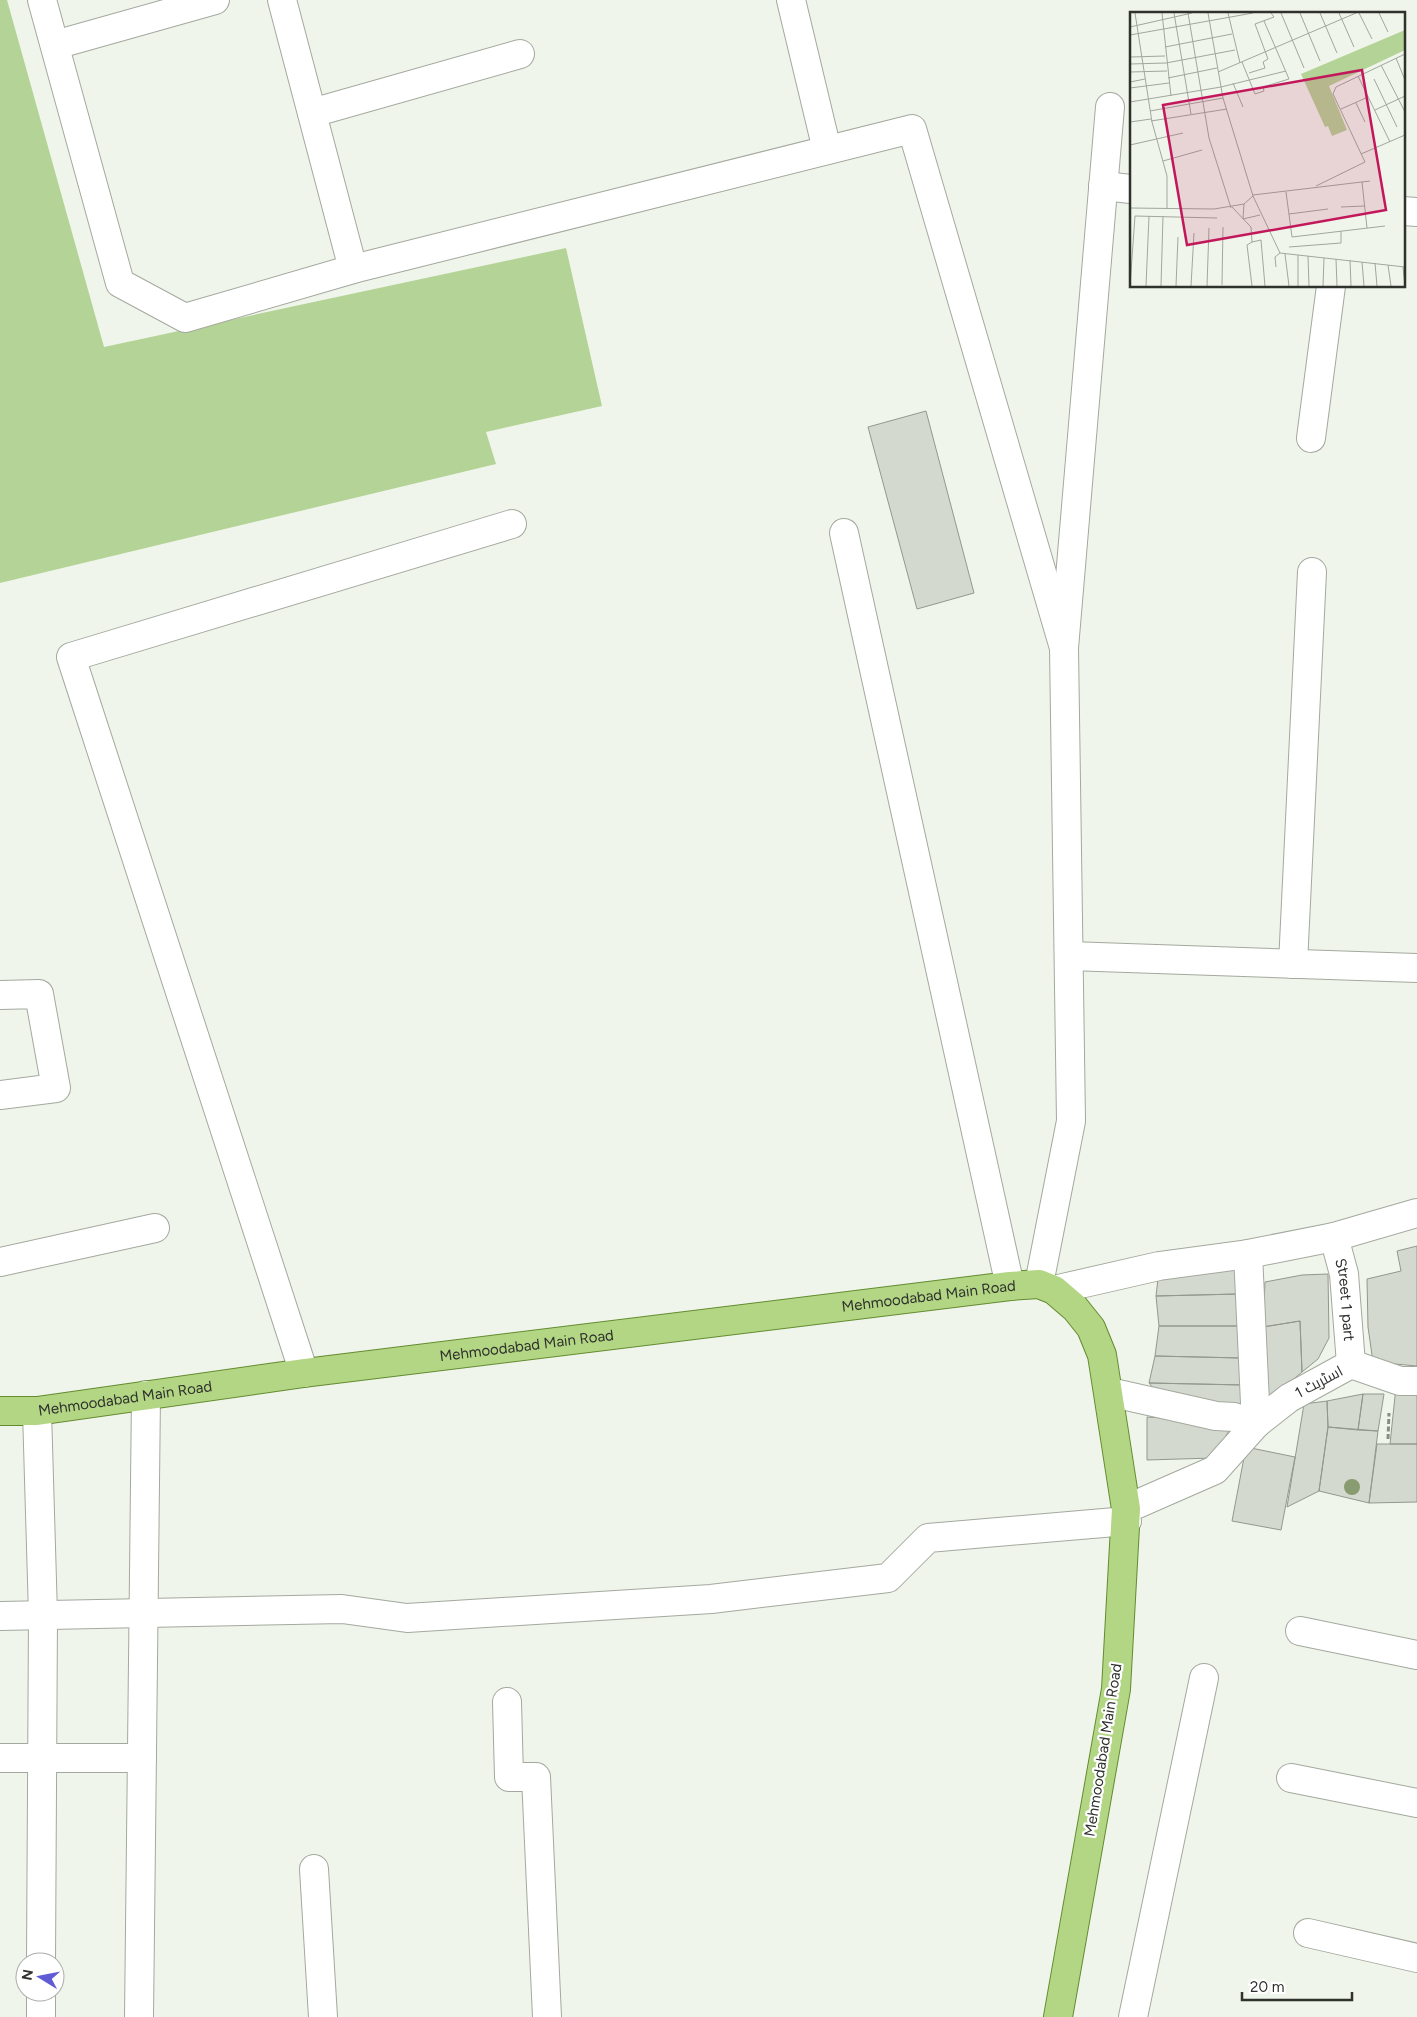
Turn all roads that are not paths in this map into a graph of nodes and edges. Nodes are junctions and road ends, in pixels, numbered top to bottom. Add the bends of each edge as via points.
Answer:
1 (42, 0) edge
2 (215, 0) edge
3 (282, 0) edge
4 (791, 0) edge
5 (55, 45) junction
6 (520, 54) dead end
7 (1110, 107) dead end
8 (312, 113) junction
9 (827, 150) junction
10 (1104, 186) junction
11 (1130, 189) edge
12 (1404, 211) edge
13 (1417, 212) edge
14 (353, 269) junction
15 (1331, 288) edge
16 (1312, 438) dead end
17 (512, 524) dead end
18 (844, 533) dead end
19 (1312, 572) dead end
20 (1064, 648) junction
21 (1069, 956) junction
22 (1294, 964) junction
23 (1417, 968) edge
24 (0, 995) edge
25 (0, 1095) edge
26 (1417, 1213) edge
27 (155, 1228) dead end
28 (1334, 1237) junction
29 (1248, 1254) junction
30 (0, 1262) edge
31 (1010, 1286) junction
32 (1047, 1287) junction
33 (1351, 1364) junction
34 (304, 1373) junction
35 (1417, 1380) edge
36 (1109, 1392) junction
37 (146, 1395) junction
38 (36, 1410) junction
39 (0, 1411) edge
40 (1256, 1424) junction
41 (1126, 1515) junction
42 (143, 1613) junction
43 (43, 1615) junction
44 (0, 1616) edge
45 (1300, 1631) dead end
46 (1417, 1655) edge
47 (1204, 1678) dead end
48 (507, 1702) dead end
49 (0, 1758) edge
50 (42, 1758) junction
51 (142, 1758) junction
52 (1291, 1778) dead end
53 (1417, 1803) edge
54 (314, 1869) dead end
55 (1308, 1933) dead end
56 (41, 1952) edge
57 (1417, 1958) edge
58 (41, 2002) edge
59 (41, 2017) edge
60 (139, 2017) edge
61 (324, 2017) edge
62 (547, 2017) edge
63 (1058, 2017) edge
64 (1133, 2017) edge

1 - 5 street
2 - 5 street
3 - 8 street
4 - 9 street
5 - 14 street via 120,283 185,318
6 - 8 street
7 - 10 street
8 - 14 street
9 - 14 street
9 - 20 street via 912,129
10 - 11 street
10 - 20 street
12 - 13 street
15 - 16 street
17 - 34 street via 71,658
18 - 31 street
19 - 22 street
20 - 21 street
21 - 22 street
21 - 32 street via 1071,1121
22 - 23 street
24 - 25 street via 39,994 56,1088
26 - 28 street, Mehmoodabad Main Road
27 - 30 street
28 - 29 street, Mehmoodabad Main Road
28 - 33 street, Street 1 part via 1344,1274
29 - 32 street, Mehmoodabad Main Road via 1159,1266
29 - 40 street
31 - 32 main road, Mehmoodabad Main Road
31 - 34 main road, Mehmoodabad Main Road
32 - 36 main road, Mehmoodabad Main Road via 1075,1308 1091,1328 1102,1355
33 - 35 street, اسٹریٹ 1 via 1400,1381
33 - 40 street, اسٹریٹ 1 via 1289,1398
34 - 37 main road, Mehmoodabad Main Road
36 - 40 street
36 - 41 main road, Mehmoodabad Main Road
37 - 38 main road, Mehmoodabad Main Road
37 - 42 street
38 - 39 main road, Mehmoodabad Main Road
38 - 43 street
40 - 41 street, اسٹریٹ 1 via 1215,1470
41 - 42 street, اسٹریٹ 1 via 928,1538 888,1578 711,1599 407,1618 342,1608
41 - 63 main road, Mehmoodabad Main Road via 1116,1689
42 - 43 street, اسٹریٹ 1
42 - 51 street
43 - 44 street, اسٹریٹ 1
43 - 50 street
45 - 46 street
47 - 64 street
48 - 62 street via 509,1776 536,1777
49 - 50 street
50 - 51 street
50 - 56 street
51 - 60 street
52 - 53 street
54 - 61 street
55 - 57 street
58 - 59 street

